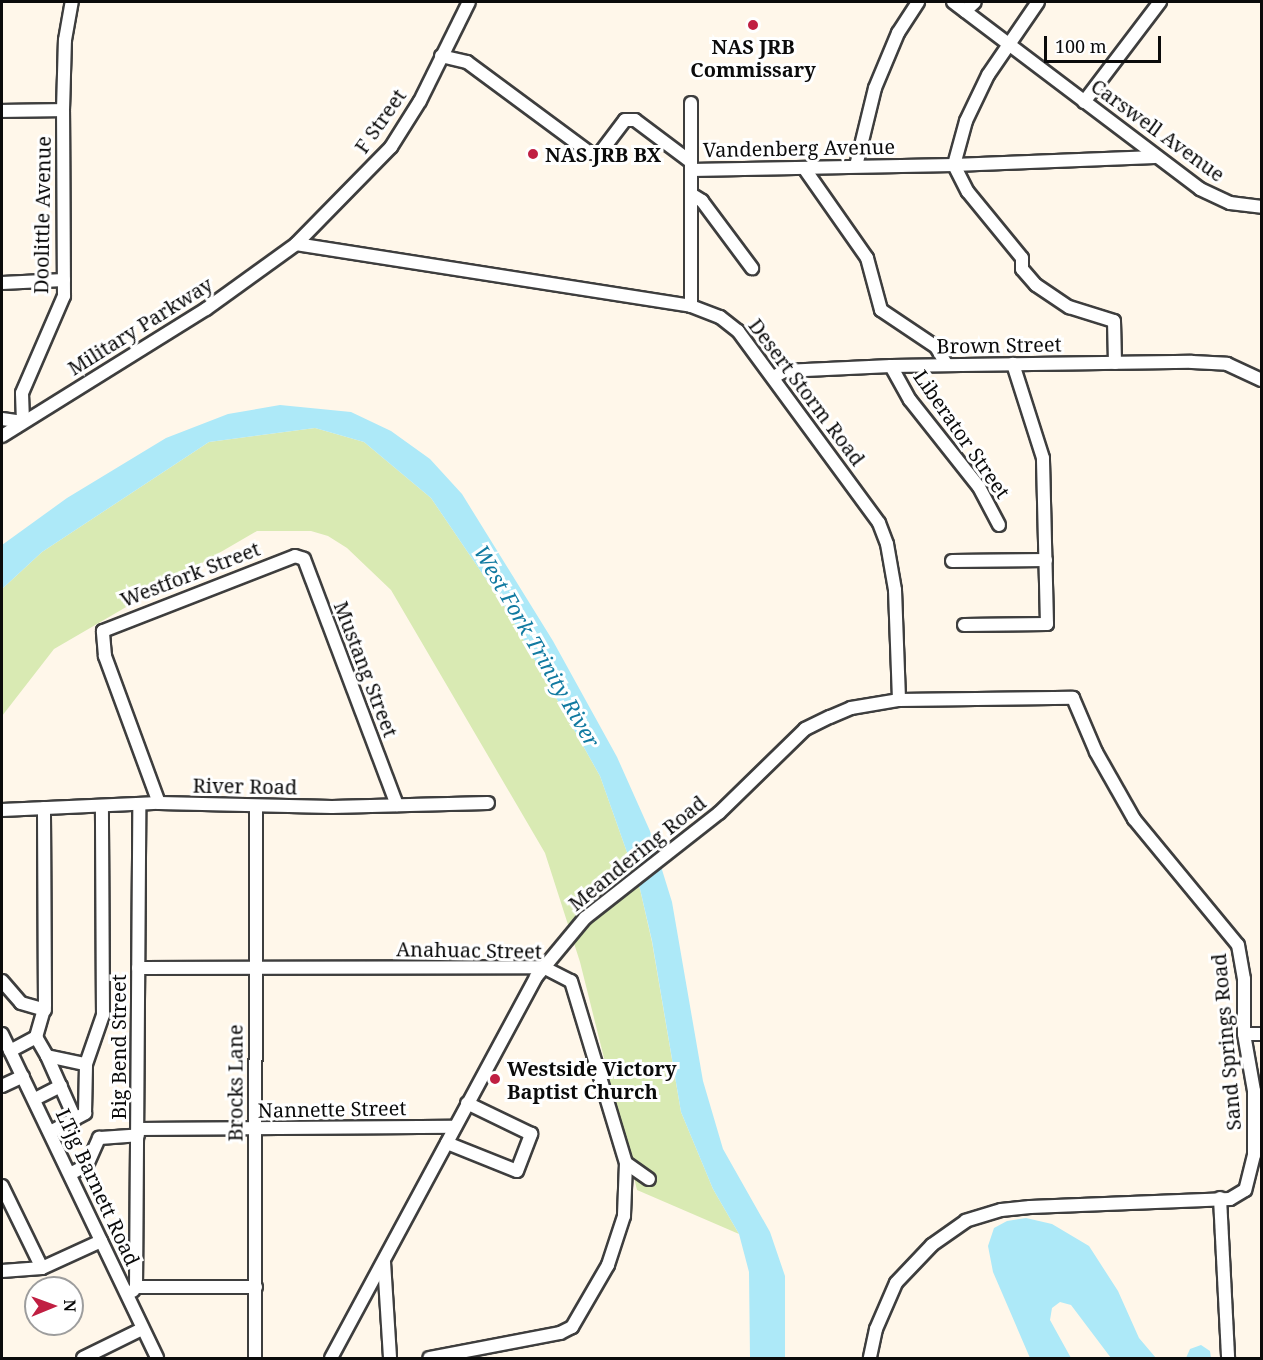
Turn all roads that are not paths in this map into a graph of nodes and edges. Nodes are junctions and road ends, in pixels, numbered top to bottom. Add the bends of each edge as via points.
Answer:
1 (72, 2) edge
2 (469, 2) edge
3 (918, 2) edge
4 (953, 2) edge
5 (975, 2) edge
6 (1038, 2) edge
7 (1160, 2) edge
8 (965, 11) junction
9 (1008, 42) junction
10 (441, 56) junction
11 (1084, 102) junction
12 (692, 103) dead end
13 (2, 111) edge
14 (63, 111) junction
15 (1155, 157) junction
16 (954, 165) junction
17 (691, 166) junction
18 (856, 166) junction
19 (804, 168) junction
20 (691, 194) junction
21 (1262, 207) edge
22 (296, 244) junction
23 (752, 268) dead end
24 (64, 280) junction
25 (2, 283) edge
26 (691, 306) junction
27 (1115, 363) junction
28 (1013, 364) junction
29 (947, 365) junction
30 (891, 366) junction
31 (774, 377) junction
32 (1262, 380) edge
33 (2, 419) edge
34 (23, 422) junction
35 (2, 436) edge
36 (999, 525) dead end
37 (292, 557) joint
38 (1046, 560) junction
39 (952, 561) dead end
40 (964, 625) dead end
41 (1073, 698) joint
42 (899, 700) junction
43 (488, 802) dead end
44 (159, 803) junction
45 (397, 805) junction
46 (139, 806) junction
47 (102, 807) junction
48 (256, 807) junction
49 (44, 808) junction
50 (2, 810) edge
51 (543, 967) junction
52 (138, 968) junction
53 (254, 968) junction
54 (2, 981) edge
55 (45, 1010) junction
56 (2, 1034) edge
57 (1244, 1034) junction
58 (1262, 1034) edge
59 (36, 1036) junction
60 (10, 1051) junction
61 (47, 1056) junction
62 (86, 1064) junction
63 (23, 1076) junction
64 (2, 1086) edge
65 (61, 1086) junction
66 (35, 1099) junction
67 (467, 1103) junction
68 (75, 1119) junction
69 (455, 1127) junction
70 (254, 1129) junction
71 (50, 1132) junction
72 (138, 1132) junction
73 (447, 1143) junction
74 (626, 1163) junction
75 (70, 1174) junction
76 (649, 1179) dead end
77 (2, 1186) edge
78 (1220, 1198) junction
79 (100, 1241) junction
80 (384, 1260) junction
81 (42, 1268) junction
82 (2, 1272) edge
83 (256, 1287) junction
84 (132, 1292) junction
85 (142, 1329) junction
86 (83, 1359) edge
87 (157, 1359) edge
88 (255, 1359) edge
89 (331, 1359) edge
90 (390, 1359) edge
91 (429, 1359) edge
92 (870, 1359) edge
93 (1228, 1359) edge

1 - 14 street, Doolittle Avenue via 65,40
2 - 10 street, F Street
3 - 18 street via 898,33 875,88
4 - 8 street, Carswell Avenue
5 - 8 street
6 - 9 street
7 - 11 street
8 - 9 street, Carswell Avenue
9 - 11 street, Carswell Avenue
9 - 16 street via 974,103
10 - 17 street, Vandenberg Avenue via 467,62 590,153 600,153 625,120 635,120
10 - 22 street, F Street via 420,101 391,147
11 - 15 street, Carswell Avenue
12 - 17 street
13 - 14 street
14 - 24 street, Doolittle Avenue
15 - 16 street, Vandenberg Avenue
15 - 21 street, Carswell Avenue via 1215,197
16 - 18 street, Vandenberg Avenue
16 - 27 street via 968,192 1022,258 1023,269 1036,285 1069,307 1114,321
17 - 19 street, Vandenberg Avenue
17 - 20 street
18 - 19 street, Vandenberg Avenue
19 - 29 street via 867,258 881,310 936,347
20 - 23 street via 702,201
20 - 26 street
22 - 26 street, Desert Storm Road
22 - 34 street, Military Parkway via 206,309
24 - 25 street
24 - 34 street, Doolittle Avenue via 64,296 22,393
26 - 31 street, Desert Storm Road via 720,317 738,331
27 - 28 street, Brown Street
27 - 32 street, Brown Street via 1227,364
28 - 29 street, Brown Street
28 - 38 street via 1043,458
29 - 30 street, Brown Street
30 - 31 street, Brown Street via 784,371
30 - 36 street, Liberator Street via 910,400 979,487
31 - 42 street, Desert Storm Road via 869,507 887,544 895,590
33 - 34 street
34 - 35 street, Military Parkway
37 - 44 street, Westfork Street via 103,631 105,656
37 - 45 street, Mustang Street via 304,559
38 - 39 street
38 - 40 street via 1047,624
41 - 42 street, Meandering Road
41 - 57 street, Sand Springs Road via 1096,752 1134,819 1238,945 1244,979
42 - 51 street, Meandering Road via 852,708 805,729 689,838 585,918
43 - 45 street, River Road
44 - 46 street, River Road
44 - 48 street, River Road
45 - 48 street, River Road
46 - 47 street, River Road
46 - 52 street, Big Bend Street
47 - 49 street, River Road
47 - 62 street via 103,1015
48 - 53 street, Brocks Lane
49 - 50 street, River Road
49 - 55 street
51 - 53 street, Anahuac Street
51 - 67 street, Meandering Road
51 - 74 street, Anahuac Street via 572,981
52 - 53 street, Anahuac Street
52 - 72 street, Big Bend Street
53 - 70 street, Brocks Lane
54 - 55 street via 21,1003
55 - 59 street
56 - 60 street, LTjg Barnett Road
57 - 58 street
57 - 78 street, Sand Springs Road via 1254,1091 1254,1155 1245,1190 1237,1198
59 - 60 street
59 - 61 street
60 - 63 street, LTjg Barnett Road
61 - 62 street
61 - 65 street
62 - 68 street via 85,1113
63 - 64 street
63 - 66 street, LTjg Barnett Road
65 - 66 street
65 - 68 street
66 - 71 street, LTjg Barnett Road
67 - 69 street, Meandering Road
67 - 73 street via 531,1134 517,1171
68 - 71 street
69 - 70 street, Nannette Street
69 - 73 street, Meandering Road
70 - 72 street, Nannette Street
70 - 83 street, Brocks Lane
71 - 75 street, LTjg Barnett Road
72 - 75 street, Nannette Street via 99,1138 87,1166
72 - 84 street, Big Bend Street
73 - 80 street, Meandering Road
74 - 76 street
74 - 91 street, Anahuac Street via 624,1216 608,1265 572,1327 560,1334
75 - 79 street, LTjg Barnett Road
77 - 81 street
78 - 92 street, Sand Springs Road via 1030,1207 1001,1210 966,1221 925,1251 896,1283 876,1329
78 - 93 street
79 - 81 street
79 - 84 street, LTjg Barnett Road
80 - 89 street, Meandering Road
80 - 90 street
81 - 82 street
83 - 84 street
83 - 88 street, Brocks Lane
84 - 85 street, LTjg Barnett Road
85 - 86 street
85 - 87 street, LTjg Barnett Road

